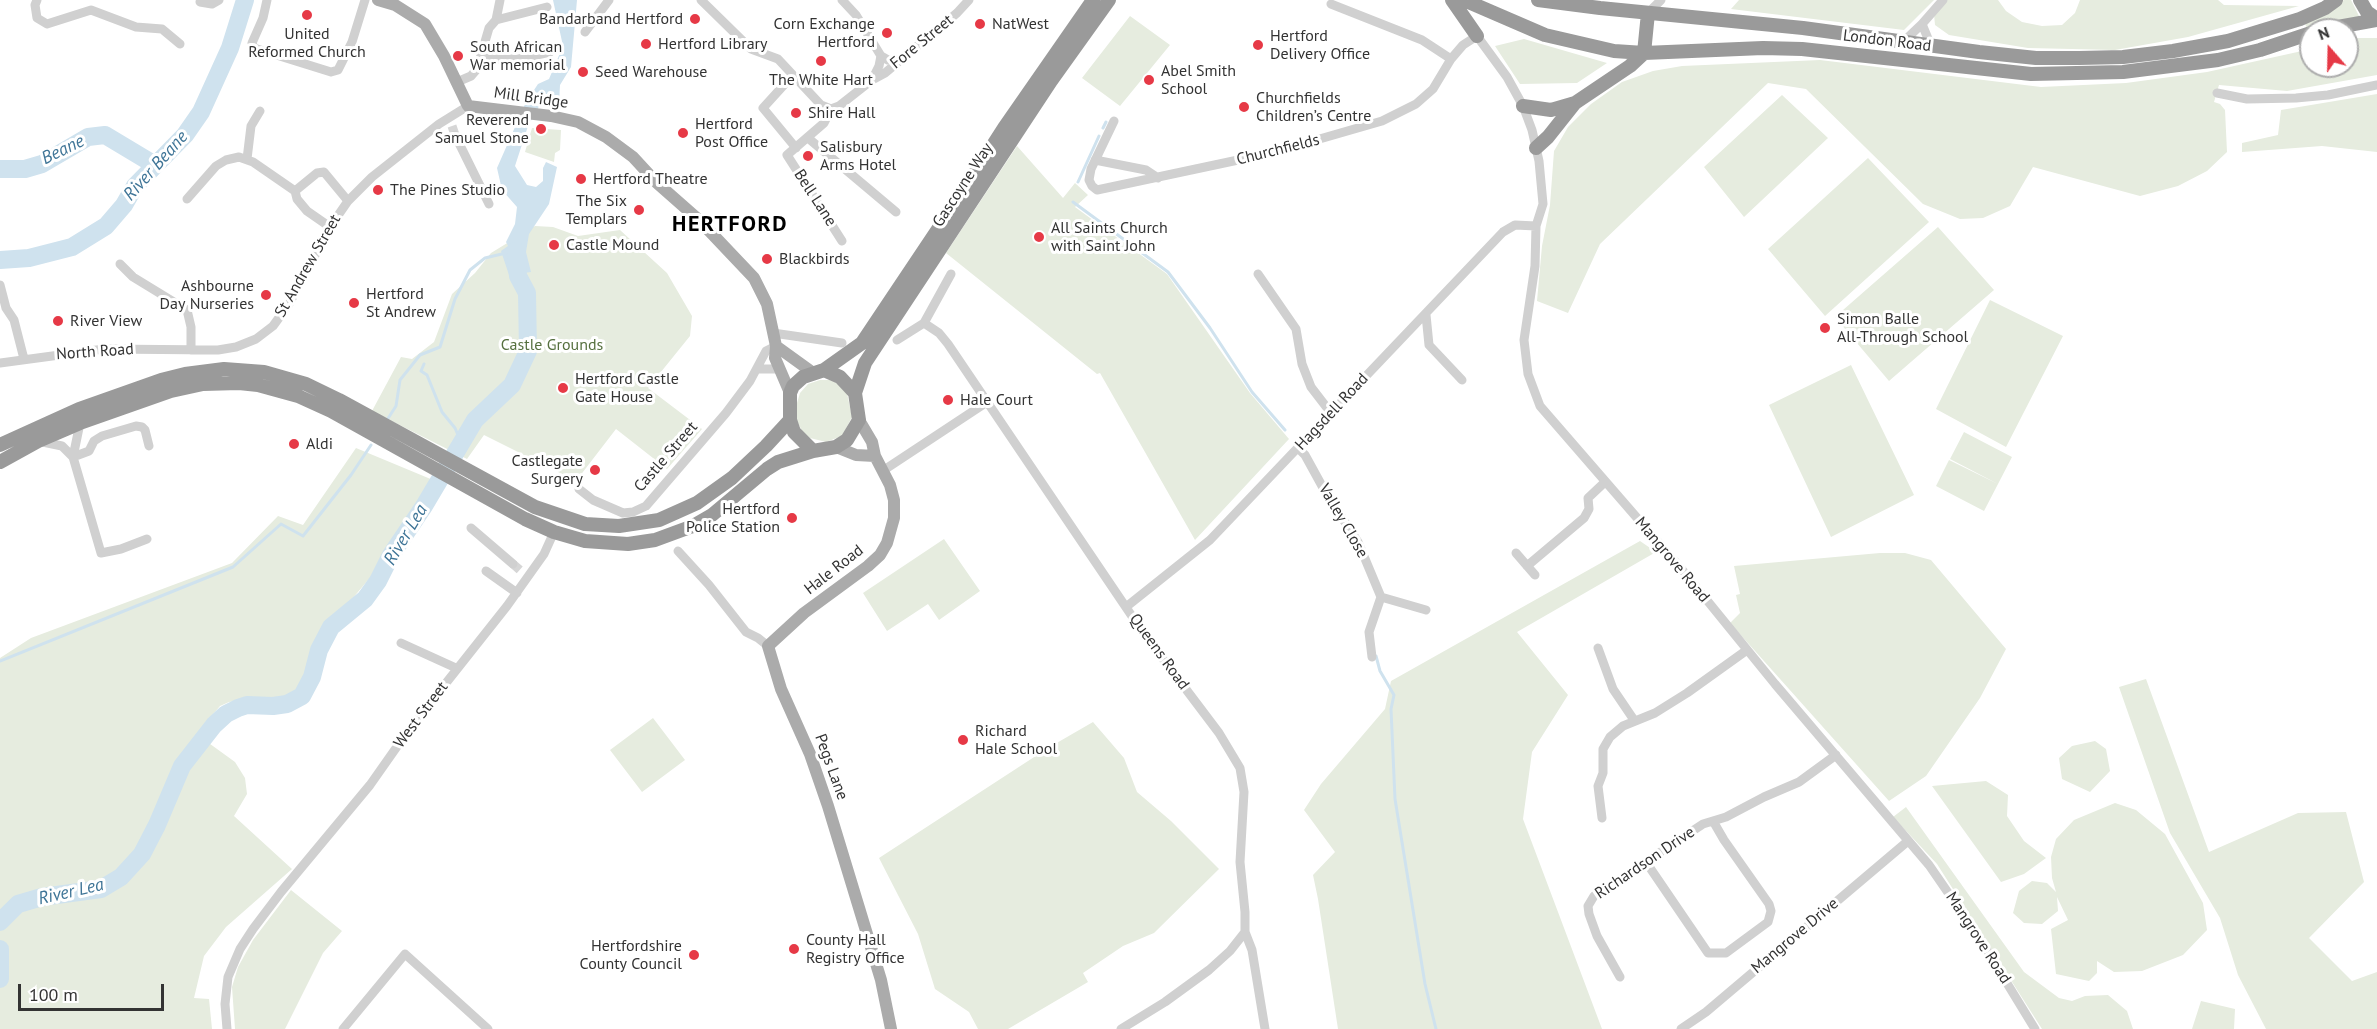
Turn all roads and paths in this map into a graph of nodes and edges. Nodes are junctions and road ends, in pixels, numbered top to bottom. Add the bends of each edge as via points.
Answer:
1 (37, 0) edge
2 (219, 0) edge
3 (267, 0) edge
4 (365, 0) edge
5 (378, 0) edge
6 (500, 0) edge
7 (609, 0) edge
8 (701, 0) edge
9 (842, 0) edge
10 (969, 0) edge
11 (1093, 0) edge
12 (1109, 0) edge
13 (1452, 0) edge
14 (1464, 0) edge
15 (1538, 0) edge
16 (1661, 0) edge
17 (1943, 0) edge
18 (2336, 0) edge
19 (2360, 0) edge
20 (200, 2) dead end
21 (395, 3) edge
22 (1330, 4) dead end
23 (547, 7) dead end
24 (1648, 13) junction
25 (496, 20) junction
26 (2377, 20) edge
27 (2359, 23) edge
28 (1922, 24) junction
29 (585, 32) dead end
30 (1477, 36) junction
31 (2299, 37) edge
32 (1903, 42) junction
33 (180, 44) dead end
34 (1931, 46) junction
35 (550, 52) dead end
36 (1644, 53) junction
37 (881, 56) junction
38 (481, 57) junction
39 (1450, 59) junction
40 (899, 61) junction
41 (793, 75) junction
42 (872, 80) junction
43 (457, 82) junction
44 (2377, 86) edge
45 (2217, 93) dead end
46 (1575, 103) junction
47 (468, 106) junction
48 (1523, 106) junction
49 (831, 109) junction
50 (260, 111) dead end
51 (1114, 121) dead end
52 (452, 126) junction
53 (808, 138) junction
54 (796, 148) junction
55 (1536, 148) junction
56 (787, 155) joint
57 (247, 159) junction
58 (1095, 159) junction
59 (1158, 178) junction
60 (295, 191) junction
61 (187, 199) dead end
62 (348, 201) junction
63 (489, 204) dead end
64 (896, 212) dead end
65 (1536, 226) junction
66 (330, 227) junction
67 (842, 241) dead end
68 (120, 264) dead end
69 (951, 274) dead end
70 (1258, 274) dead end
71 (0, 285) edge
72 (1426, 315) junction
73 (924, 323) junction
74 (773, 333) junction
75 (897, 340) dead end
76 (842, 343) dead end
77 (776, 346) junction
78 (191, 350) junction
79 (24, 359) junction
80 (0, 363) edge
81 (757, 369) junction
82 (779, 369) junction
83 (818, 371) junction
84 (1462, 380) dead end
85 (790, 393) junction
86 (855, 393) junction
87 (987, 402) junction
88 (1331, 413) junction
89 (790, 420) junction
90 (859, 420) junction
91 (80, 423) junction
92 (38, 441) junction
93 (0, 445) edge
94 (149, 446) dead end
95 (836, 447) junction
96 (1298, 448) junction
97 (813, 451) junction
98 (875, 456) junction
99 (73, 457) junction
100 (0, 462) edge
101 (884, 470) junction
102 (1605, 482) junction
103 (579, 489) dead end
104 (471, 528) dead end
105 (554, 532) junction
106 (147, 539) dead end
107 (678, 551) dead end
108 (1516, 553) dead end
109 (513, 564) tunnel mouth
110 (1527, 566) junction
111 (486, 571) dead end
112 (1536, 575) dead end
113 (517, 593) junction
114 (1381, 597) junction
115 (1126, 607) junction
116 (1426, 610) dead end
117 (402, 643) dead end
118 (768, 646) junction
119 (1598, 648) dead end
120 (1747, 650) junction
121 (1372, 657) dead end
122 (456, 668) junction
123 (1634, 720) junction
124 (1836, 755) junction
125 (1602, 818) dead end
126 (1713, 821) junction
127 (1908, 841) junction
128 (1647, 862) junction
129 (1245, 932) junction
130 (1620, 976) dead end
131 (227, 1029) edge
132 (344, 1029) edge
133 (488, 1029) edge
134 (891, 1029) edge
135 (1121, 1029) edge
136 (1264, 1029) edge
137 (1681, 1029) edge
138 (2035, 1029) edge

1 - 33 street via 37,18 47,24 91,10 136,27 162,29
2 - 20 street via 212,4
3 - 4 street via 252,43 256,50 327,72 336,72 352,42
5 - 21 main road
6 - 25 street
7 - 29 street
8 - 41 street via 751,49 774,56
9 - 37 street
10 - 40 street, Fore Street
11 - 83 highway, Gascoyne Way via 869,333 852,351
12 - 86 highway, Gascoyne Way via 1032,109 865,363
13 - 30 highway
14 - 36 highway, London Road via 1545,35 1596,48
15 - 24 highway, London Road
16 - 24 street
17 - 28 street
18 - 34 highway, London Road via 2314,14 2258,33 2123,57 2036,58
19 - 26 highway
21 - 43 main road via 430,31
22 - 39 street via 1422,40
23 - 25 street
24 - 32 highway, London Road via 1766,23
24 - 36 highway
25 - 38 street via 489,28
26 - 27 highway
28 - 32 street
28 - 34 street
30 - 39 street, Churchfields
30 - 48 street, Mangrove Road via 1508,77
31 - 36 highway, London Road via 2218,60 2076,75 1989,71 1802,49
32 - 34 highway, London Road
35 - 38 street via 519,59
36 - 46 highway
37 - 40 street
37 - 42 street, Fore Street
38 - 43 street via 474,74
39 - 59 street, Churchfields via 1432,89 1396,115 1271,153
40 - 42 street, Fore Street
41 - 49 street via 821,105
41 - 54 street via 763,108
42 - 49 street, Fore Street
43 - 47 main road
44 - 45 street via 2296,98 2247,99
46 - 48 highway via 1551,110
46 - 55 highway
47 - 52 street, St Andrew Street
47 - 74 main road, Mill Bridge via 570,120 588,126 633,157 754,278 764,296
48 - 55 street, Mangrove Road
49 - 53 street, Fore Street via 824,123
50 - 57 street via 251,126
51 - 58 street
52 - 62 street, St Andrew Street via 372,177
52 - 63 street
53 - 54 street, Fore Street
53 - 64 street
54 - 56 street, Fore Street
55 - 65 street, Mangrove Road via 1543,204
56 - 67 street, Bell Lane
57 - 60 street
57 - 61 street via 233,158 216,166
58 - 59 street via 1146,170
58 - 59 street, Churchfields via 1089,180 1097,190
60 - 62 street via 324,172
60 - 66 street via 308,211
62 - 66 street, St Andrew Street
65 - 72 street, Hagsdell Road via 1507,228
65 - 102 street, Mangrove Road via 1535,266 1525,322 1528,374 1540,406
66 - 78 street, St Andrew Street via 291,301 273,326 236,347
68 - 78 street via 133,277 187,310
69 - 73 street
70 - 88 street via 1296,329 1311,387
71 - 79 street
72 - 84 street via 1429,345
72 - 88 street, Hagsdell Road
73 - 75 street
73 - 87 street, Queens Road via 939,333
74 - 76 street
74 - 77 main road
77 - 81 street, Castle Street via 766,351
77 - 82 main road
77 - 83 main road
78 - 79 street, North Road via 104,349
79 - 80 street, North Road
81 - 82 street
81 - 103 street, Castle Street via 726,413 646,506 623,513
82 - 85 main road
83 - 85 highway via 803,377
83 - 86 highway via 840,377
85 - 89 highway
86 - 90 highway
87 - 101 street
87 - 115 street, Queens Road
88 - 96 street, Hagsdell Road
89 - 93 highway via 715,491 676,513 639,524 595,525 557,516 339,400 306,384 264,372 224,369 185,374 123,392
89 - 97 highway via 794,432
90 - 95 highway via 847,440
90 - 98 main road, Hale Road
91 - 92 highway
91 - 99 street
91 - 105 highway via 187,387 221,383 258,385 298,396
92 - 99 street via 62,446
92 - 100 highway
94 - 99 street via 145,430 136,426 102,436 89,451
95 - 97 highway
95 - 98 main road via 856,455
96 - 114 street, Valley Close via 1358,542
96 - 115 street, Hagsdell Road via 1210,540
97 - 105 highway via 767,469 712,515 672,535 641,543 610,544
98 - 101 main road, Hale Road
99 - 106 street via 101,553
101 - 118 main road, Hale Road via 894,500 894,518 880,555
102 - 110 street via 1588,498 1589,509 1584,518
102 - 120 street, Mangrove Road
104 - 109 street
105 - 113 street, West Street
107 - 118 street via 746,632
108 - 110 street
110 - 112 street
111 - 113 street
113 - 122 street, West Street
114 - 116 street
114 - 121 street via 1369,632
115 - 129 street, Queens Road via 1219,733 1240,768 1245,805 1240,862
117 - 122 street
118 - 134 main road, Pegs Lane via 834,823 881,980
119 - 123 street via 1613,689
120 - 123 street via 1678,699
120 - 124 street, Mangrove Road
122 - 131 street, West Street via 370,785 252,929 232,964 225,997
123 - 125 street via 1616,731 1603,749 1603,773 1598,786
124 - 126 street, Richardson Drive via 1799,782
124 - 127 street, Mangrove Road
126 - 128 street, Richardson Drive
126 - 128 street via 1771,911 1768,922 1726,952 1708,953
127 - 137 street, Mangrove Drive
127 - 138 street, Mangrove Road via 1959,906
128 - 130 street, Richardson Drive via 1594,896 1588,906 1597,936
129 - 135 street via 1209,970
129 - 136 street, Queens Road via 1252,950
132 - 133 street via 405,954

